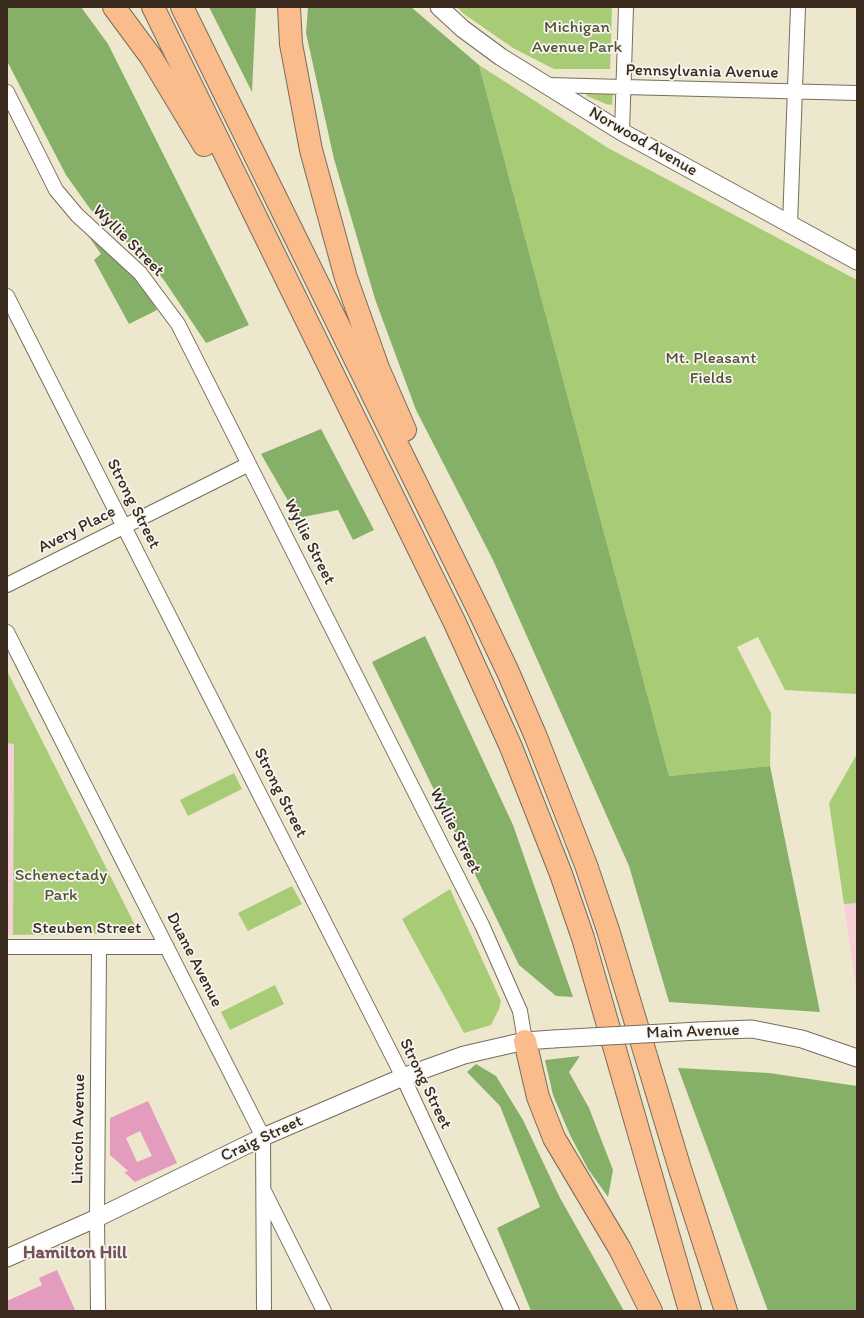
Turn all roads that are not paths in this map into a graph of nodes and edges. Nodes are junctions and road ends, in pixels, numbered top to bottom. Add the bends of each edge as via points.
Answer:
1 (114, 7) edge
2 (153, 7) edge
3 (182, 7) edge
4 (289, 7) edge
5 (440, 7) edge
6 (626, 7) edge
7 (798, 7) edge
8 (547, 85) junction
9 (623, 88) junction
10 (7, 92) edge
11 (796, 92) junction
12 (857, 93) edge
13 (622, 132) junction
14 (790, 224) junction
15 (857, 261) edge
16 (7, 296) edge
17 (328, 364) junction
18 (250, 464) junction
19 (125, 526) junction
20 (448, 550) junction
21 (7, 585) edge
22 (7, 633) edge
23 (7, 947) edge
24 (167, 947) junction
25 (99, 948) junction
26 (525, 1041) junction
27 (857, 1058) edge
28 (403, 1077) junction
29 (263, 1137) junction
30 (263, 1189) junction
31 (97, 1218) junction
32 (672, 1246) junction
33 (7, 1258) edge
34 (98, 1311) edge
35 (264, 1311) edge
36 (324, 1311) edge
37 (512, 1311) edge
38 (651, 1311) edge
39 (682, 1311) edge
40 (690, 1311) edge
41 (726, 1311) edge

1 - 17 highway via 151,57 186,114
2 - 17 highway
3 - 20 highway
4 - 20 highway via 291,44 311,150 346,278 378,368 413,450
5 - 8 street, Norwood Avenue via 481,42
6 - 9 street
7 - 11 street
8 - 9 street, Pennsylvania Avenue
8 - 13 street, Norwood Avenue
9 - 11 street, Pennsylvania Avenue
9 - 13 street
10 - 18 street, Wyllie Street via 56,190 77,215 140,273 178,324
11 - 12 street, Pennsylvania Avenue
11 - 14 street
13 - 14 street, Norwood Avenue
14 - 15 street, Norwood Avenue
16 - 19 street, Strong Street
17 - 32 highway via 484,683 537,810 590,960
18 - 19 street, Avery Place
18 - 26 street, Wyllie Street via 482,926 520,1011
19 - 21 street, Avery Place
19 - 28 street, Strong Street
20 - 41 highway via 508,672 586,865 684,1184
22 - 24 street, Duane Avenue
23 - 25 street, Steuben Street
24 - 25 street, Steuben Street
24 - 29 street, Duane Avenue
25 - 31 street, Lincoln Avenue
26 - 27 street, Main Avenue, bridge via 752,1029 802,1039
26 - 28 street, Craig Street via 464,1055
26 - 38 highway via 536,1090 554,1138 620,1249
28 - 29 street, Craig Street
28 - 37 street, Strong Street
29 - 30 street, Duane Avenue
29 - 31 street, Craig Street
30 - 35 street
30 - 36 street, Duane Avenue
31 - 33 street, Craig Street
31 - 34 street, Lincoln Avenue
32 - 39 highway
32 - 40 highway

